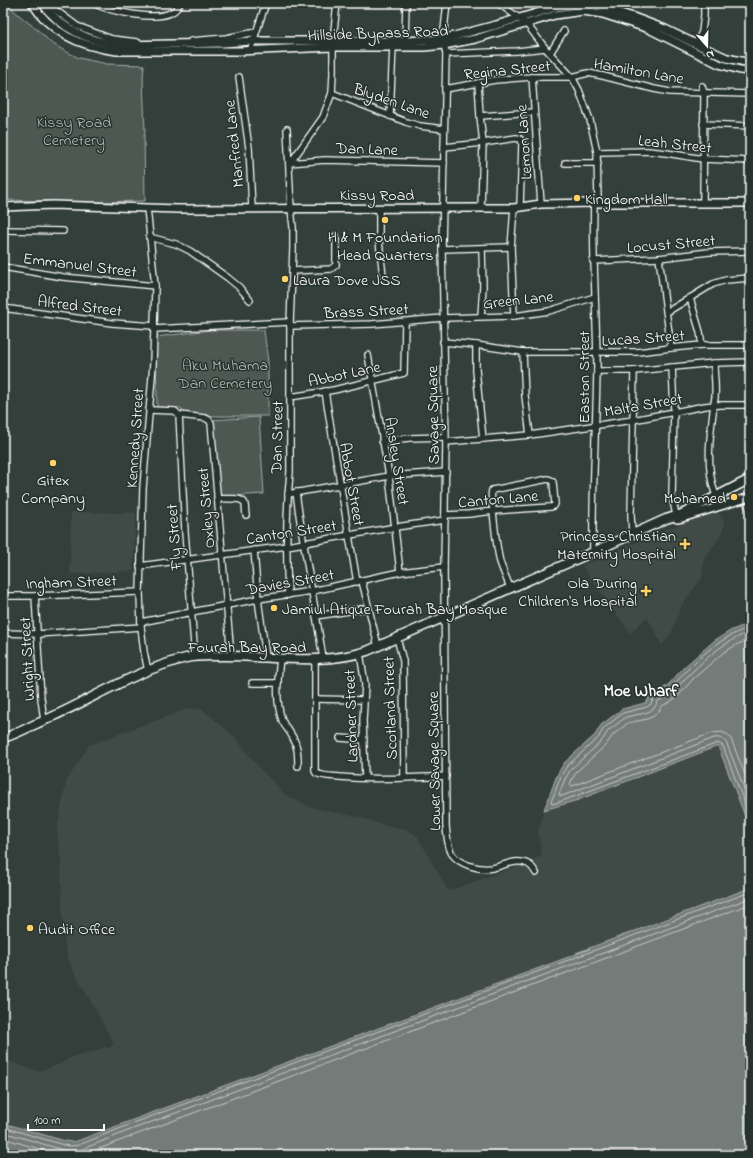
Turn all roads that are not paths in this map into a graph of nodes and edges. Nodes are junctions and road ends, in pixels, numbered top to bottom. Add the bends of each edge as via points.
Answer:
1 (32, 3) edge
2 (42, 3) edge
3 (48, 3) edge
4 (93, 3) edge
5 (180, 3) edge
6 (266, 3) edge
7 (337, 3) edge
8 (406, 3) edge
9 (447, 3) edge
10 (704, 3) edge
11 (501, 4) edge
12 (519, 18) junction
13 (526, 23) junction
14 (564, 31) dead end
15 (256, 32) junction
16 (253, 41) junction
17 (405, 41) junction
18 (444, 42) junction
19 (333, 44) junction
20 (696, 44) junction
21 (393, 46) junction
22 (545, 48) junction
23 (250, 51) junction
24 (550, 53) junction
25 (446, 54) junction
26 (750, 64) edge
27 (750, 71) edge
28 (239, 77) dead end
29 (532, 77) junction
30 (572, 77) junction
31 (478, 83) junction
32 (702, 86) dead end
33 (446, 89) junction
34 (332, 93) junction
35 (704, 93) junction
36 (750, 94) edge
37 (534, 112) junction
38 (390, 116) junction
39 (480, 116) junction
40 (703, 124) junction
41 (750, 126) edge
42 (287, 129) dead end
43 (444, 129) junction
44 (483, 143) junction
45 (444, 147) junction
46 (597, 152) junction
47 (702, 160) junction
48 (750, 161) edge
49 (290, 162) junction
50 (444, 163) junction
51 (565, 163) dead end
52 (598, 163) junction
53 (596, 203) junction
54 (702, 203) junction
55 (750, 203) edge
56 (541, 204) junction
57 (3, 207) edge
58 (517, 207) junction
59 (147, 208) junction
60 (252, 208) junction
61 (379, 208) junction
62 (443, 208) junction
63 (481, 208) junction
64 (291, 209) junction
65 (3, 230) edge
66 (63, 231) dead end
67 (336, 236) dead end
68 (149, 237) junction
69 (511, 247) junction
70 (442, 249) junction
71 (482, 249) junction
72 (750, 251) edge
73 (659, 258) junction
74 (593, 261) junction
75 (3, 267) edge
76 (292, 271) junction
77 (383, 276) dead end
78 (750, 278) edge
79 (154, 286) junction
80 (595, 296) junction
81 (690, 298) junction
82 (250, 300) dead end
83 (3, 308) edge
84 (667, 312) junction
85 (481, 316) junction
86 (514, 316) junction
87 (443, 318) junction
88 (405, 321) junction
89 (290, 324) junction
90 (154, 328) junction
91 (443, 342) junction
92 (476, 345) junction
93 (702, 345) junction
94 (750, 345) edge
95 (671, 348) junction
96 (523, 352) junction
97 (597, 353) junction
98 (368, 355) dead end
99 (750, 362) edge
100 (714, 363) junction
101 (672, 367) junction
102 (597, 371) junction
103 (634, 371) junction
104 (372, 380) junction
105 (325, 391) junction
106 (290, 397) junction
107 (714, 405) junction
108 (750, 405) edge
109 (149, 410) junction
110 (674, 411) junction
111 (179, 415) junction
112 (633, 420) junction
113 (596, 425) junction
114 (530, 435) junction
115 (483, 439) junction
116 (446, 440) junction
117 (382, 441) junction
118 (446, 472) junction
119 (389, 476) junction
120 (750, 479) edge
121 (340, 485) junction
122 (296, 492) junction
123 (288, 494) junction
124 (716, 496) junction
125 (750, 497) edge
126 (217, 499) junction
127 (493, 511) junction
128 (246, 515) dead end
129 (678, 516) junction
130 (445, 518) junction
131 (396, 527) junction
132 (632, 534) junction
133 (349, 535) junction
134 (303, 542) junction
135 (287, 546) junction
136 (254, 550) junction
137 (593, 552) junction
138 (223, 555) junction
139 (187, 559) junction
140 (140, 566) junction
141 (444, 567) junction
142 (400, 572) junction
143 (359, 581) junction
144 (527, 583) junction
145 (510, 588) junction
146 (312, 591) junction
147 (140, 592) junction
148 (288, 595) junction
149 (3, 596) edge
150 (35, 596) junction
151 (258, 599) junction
152 (227, 606) junction
153 (368, 608) junction
154 (472, 608) junction
155 (191, 612) junction
156 (316, 616) junction
157 (442, 619) junction
158 (141, 625) junction
159 (3, 633) edge
160 (37, 634) junction
161 (397, 638) junction
162 (378, 646) junction
163 (360, 653) junction
164 (195, 656) junction
165 (231, 656) junction
166 (266, 657) junction
167 (280, 658) junction
168 (319, 659) junction
169 (148, 671) junction
170 (252, 683) dead end
171 (278, 683) junction
172 (315, 700) junction
173 (363, 700) junction
174 (44, 721) junction
175 (3, 732) edge
176 (18, 732) junction
177 (3, 738) edge
178 (340, 738) dead end
179 (364, 740) junction
180 (298, 766) dead end
181 (446, 776) junction
182 (365, 778) junction
183 (404, 778) junction
184 (536, 873) dead end

1 - 23 street, Hillside Bypass Road via 40,15 66,37 100,50
2 - 16 street, Hillside Bypass Road via 65,27 81,35 109,43 128,45
3 - 15 street via 77,26 112,39 180,42 226,38
4 - 5 street via 131,14 154,15 172,13
6 - 15 street
7 - 19 street
8 - 17 street
9 - 18 street, Savage Square
10 - 20 street via 702,32
11 - 12 street, Easton Street
12 - 13 street, Easton Street
12 - 18 street, Hillside Bypass Road
12 - 20 street, Hillside Bypass Road via 557,7 581,4 599,6 665,29
13 - 18 street, Hillside Bypass Road via 474,39
13 - 22 street, Easton Street
13 - 27 street, Hillside Bypass Road via 570,12 602,14 649,29 719,64
14 - 24 street
15 - 16 street
16 - 19 street, Hillside Bypass Road
16 - 23 street
17 - 18 street, Hillside Bypass Road
17 - 19 street, Hillside Bypass Road
18 - 21 street, Hillside Bypass Road via 419,47
18 - 25 street, Savage Square
19 - 21 street, Hillside Bypass Road
19 - 23 street, Hillside Bypass Road
19 - 34 street
20 - 26 street, Hillside Bypass Road via 727,58
21 - 38 street
22 - 24 street, Easton Street
22 - 25 street
24 - 30 street, Easton Street
25 - 33 street, Savage Square
28 - 60 street, Manfred Lane via 249,148
29 - 30 street, Regina Street
29 - 31 street, Regina Street
29 - 37 street, Lemon Lane
30 - 35 street, Hamilton Lane via 588,73 670,92
30 - 46 street, Easton Street via 590,120
31 - 33 street, Regina Street
31 - 39 street
32 - 35 street
33 - 43 street, Savage Square
34 - 38 street, Blyden Lane
34 - 49 street via 323,117
35 - 36 street, Hamilton Lane
35 - 40 street
37 - 39 street
37 - 56 street, Lemon Lane
38 - 43 street, Blyden Lane via 420,126
39 - 44 street
40 - 41 street
40 - 47 street
42 - 49 street, Dan Street
43 - 45 street, Savage Square
44 - 45 street
44 - 58 street via 516,138 522,142
44 - 63 street
45 - 50 street, Savage Square
46 - 47 street, Leah Street via 648,151
46 - 52 street, Easton Street
47 - 48 street, Leah Street
47 - 54 street
49 - 50 street, Dan Lane via 330,160
49 - 64 street, Dan Street
50 - 62 street, Savage Square
51 - 52 street
52 - 53 street, Easton Street
53 - 54 street, Kissy Road
53 - 56 street, Kissy Road
53 - 74 street, Easton Street
54 - 55 street, Kissy Road
56 - 58 street, Kissy Road
57 - 59 street, Kissy Road via 53,205
58 - 63 street, Kissy Road
58 - 69 street
59 - 60 street, Kissy Road
59 - 68 street, Kennedy Street
60 - 64 street, Kissy Road
61 - 62 street, Kissy Road
61 - 64 street, Kissy Road
61 - 77 street
62 - 63 street, Kissy Road
62 - 70 street, Savage Square
64 - 76 street, Dan Street
65 - 66 street
67 - 76 street via 334,267
68 - 79 street, Kennedy Street
68 - 82 street via 176,244 190,251 228,278
69 - 71 street
69 - 86 street
70 - 71 street
70 - 87 street, Savage Square
71 - 85 street
72 - 73 street, Locust Street via 709,252
73 - 74 street, Locust Street
73 - 84 street
74 - 80 street, Easton Street
75 - 79 street, Emmanuel Street via 63,277
76 - 89 street, Dan Street
78 - 81 street via 726,280
79 - 90 street, Kennedy Street
80 - 86 street, Green Lane via 549,311
80 - 97 street, Easton Street
81 - 84 street
81 - 93 street
83 - 90 street, Alfred Street
84 - 95 street
85 - 86 street, Green Lane
85 - 87 street, Green Lane
87 - 88 street, Brass Street
87 - 91 street, Savage Square
88 - 89 street, Brass Street via 372,324
88 - 104 street, Abbot Lane via 404,373
89 - 90 street, Brass Street
89 - 106 street, Dan Street
90 - 109 street, Kennedy Street
91 - 92 street, Lucas Street
91 - 116 street, Savage Square
92 - 96 street, Lucas Street
92 - 115 street
93 - 94 street, Lucas Street
93 - 95 street, Lucas Street
95 - 97 street, Lucas Street
96 - 97 street, Lucas Street
96 - 114 street
97 - 102 street, Easton Street
98 - 104 street, Ansley Street
99 - 100 street
100 - 101 street
100 - 107 street
101 - 103 street
101 - 110 street
102 - 103 street
102 - 113 street, Easton Street
103 - 112 street
104 - 105 street, Abbot Lane
104 - 117 street, Ansley Street
105 - 106 street, Abbot Lane
105 - 121 street, Abbot Street
106 - 123 street, Dan Street
107 - 108 street, Malta Street
107 - 110 street, Malta Street
107 - 124 street via 710,475
109 - 111 street, Oxley Street via 175,411
109 - 140 street, Kennedy Street
110 - 112 street, Malta Street
110 - 129 street via 672,496
111 - 126 street, Oxley Street via 205,418 211,423
111 - 139 street, Fly Street
112 - 113 street, Malta Street
112 - 132 street
113 - 114 street, Malta Street
113 - 137 street, Easton Street
114 - 115 street, Malta Street
115 - 116 street, Malta Street
116 - 117 street, Malta Street via 409,438
116 - 118 street, Savage Square
117 - 119 street, Ansley Street
118 - 119 street
118 - 130 street, Savage Square
119 - 121 street
119 - 131 street, Ansley Street
120 - 124 main road, Fourah Bay Road
121 - 122 street
121 - 133 street, Abbot Street
122 - 123 street
122 - 134 street, Lardner Street
123 - 135 street, Dan Street
124 - 129 main road, Fourah Bay Road
125 - 129 street via 682,518
126 - 128 street via 242,500
126 - 138 street, Oxley Street
127 - 127 street, Canton Lane via 554,506 553,482 548,479 492,490
127 - 130 street, Canton Lane
127 - 145 street via 499,558
129 - 132 main road, Fourah Bay Road
129 - 144 main road, Fourah Bay Road
130 - 131 street, Canton Street
130 - 141 street, Savage Square
131 - 133 street, Canton Street
131 - 142 street, Ansley Street
132 - 137 main road, Fourah Bay Road
133 - 134 street, Canton Street
133 - 143 street, Abbot Street
134 - 135 street, Canton Street
134 - 146 street, Lardner Street
135 - 136 street, Canton Street
135 - 148 street, Dan Street
136 - 138 street, Canton Street
136 - 151 street
137 - 144 main road, Fourah Bay Road
138 - 139 street, Canton Street
138 - 152 street, Oxley Street
139 - 140 street, Canton Street
139 - 155 street, Fly Street
140 - 147 street, Kennedy Street
141 - 142 street, Davies Street
141 - 157 street, Savage Square
142 - 143 street, Davies Street
143 - 146 street, Davies Street
143 - 153 street, Abbot Street
144 - 145 main road, Fourah Bay Road
144 - 154 main road, Fourah Bay Road
145 - 154 main road, Fourah Bay Road
146 - 148 street, Davies Street
146 - 156 street, Lardner Street
147 - 150 street, Ingham Street
147 - 158 street, Kennedy Street
148 - 151 street, Davies Street
149 - 150 street, Ingham Street
150 - 160 street, Wright Street
151 - 152 street, Davies Street
151 - 166 street
152 - 155 street, Davies Street
152 - 165 street, Oxley Street
153 - 156 street
153 - 162 street, Abbot Street
154 - 157 main road, Fourah Bay Road
155 - 158 street, Davies Street
155 - 164 street, Fly Street
156 - 168 street, Lardner Street
157 - 161 main road, Fourah Bay Road
157 - 181 street, Lower Savage Square
158 - 160 street, Davies Street
158 - 169 street, Kennedy Street
159 - 160 street, Davies Street
160 - 174 street, Wright Street
161 - 162 main road, Fourah Bay Road
161 - 183 street, Scotland Street via 403,661
162 - 163 main road, Fourah Bay Road
163 - 168 main road, Fourah Bay Road
163 - 173 street, Lardner Street via 365,684
164 - 165 main road, Fourah Bay Road
164 - 169 main road, Fourah Bay Road
165 - 166 main road, Fourah Bay Road
166 - 167 main road, Fourah Bay Road
167 - 168 main road, Fourah Bay Road
167 - 171 street
168 - 172 street, Lardner Street
169 - 174 main road, Fourah Bay Road
170 - 171 street
171 - 180 street via 282,720 296,744
172 - 173 street
172 - 182 street, Lardner Street via 316,774
173 - 179 street, Lardner Street
174 - 176 main road, Fourah Bay Road
175 - 176 main road
176 - 177 main road, Fourah Bay Road
178 - 179 street
179 - 182 street, Lardner Street
181 - 183 street
181 - 184 street, Lower Savage Square via 446,832 456,858 478,868 520,862 529,864
182 - 183 street

